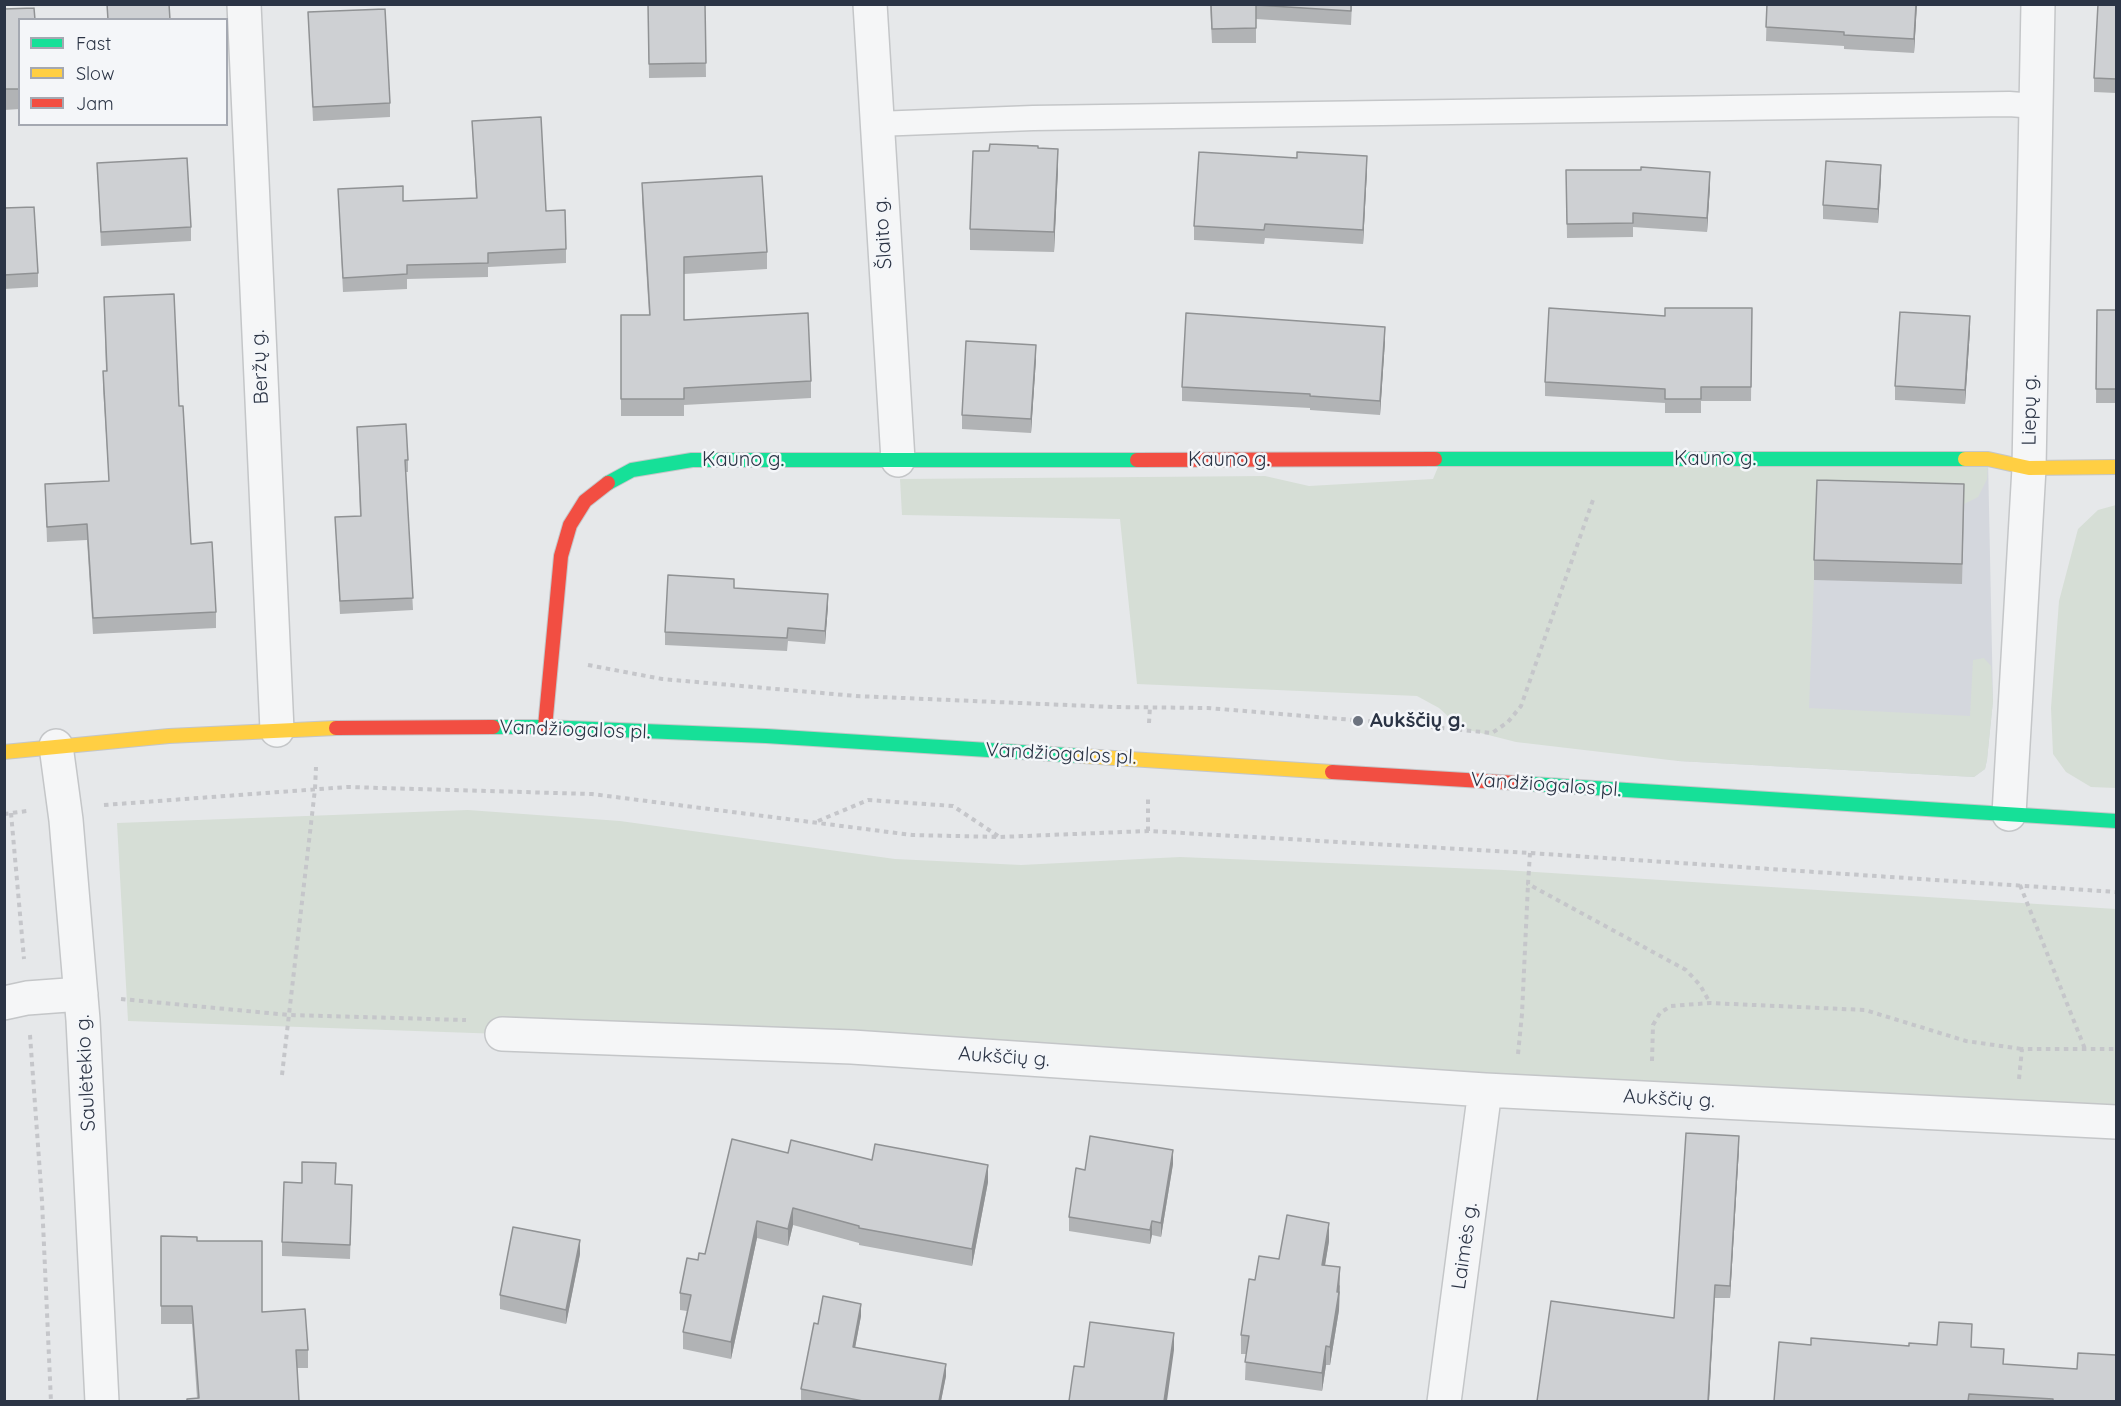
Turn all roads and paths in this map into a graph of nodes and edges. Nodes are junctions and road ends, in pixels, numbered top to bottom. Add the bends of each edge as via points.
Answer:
1 (244, 4) edge
2 (870, 4) edge
3 (2038, 4) edge
4 (2036, 106) junction
5 (876, 124) junction
6 (898, 460) junction
7 (1607, 460) junction
8 (2116, 466) edge
9 (2029, 468) junction
10 (550, 660) junction
11 (317, 728) junction
12 (545, 728) junction
13 (278, 730) junction
14 (56, 746) junction
15 (4, 752) edge
16 (315, 789) junction
17 (65, 808) junction
18 (11, 813) junction
19 (4, 814) edge
20 (2009, 814) junction
21 (2116, 820) edge
22 (817, 822) junction
23 (1000, 837) junction
24 (1530, 853) junction
25 (1528, 884) junction
26 (2020, 885) junction
27 (2116, 892) edge
28 (81, 994) junction
29 (16, 1000) edge
30 (1710, 1003) junction
31 (289, 1015) junction
32 (467, 1020) dead end
33 (502, 1034) dead end
34 (2022, 1049) junction
35 (2085, 1049) junction
36 (2116, 1049) edge
37 (282, 1074) dead end
38 (1499, 1091) junction
39 (1651, 1098) junction
40 (2015, 1116) junction
41 (2116, 1122) edge
42 (51, 1401) edge
43 (102, 1401) edge
44 (1444, 1401) edge

1 - 13 street, Beržų g.
2 - 5 street, Šlaito g.
3 - 4 street, Liepų g.
4 - 5 lane via 1069,118
4 - 9 street, Liepų g.
5 - 6 street, Šlaito g.
6 - 7 main road, Kauno g.
6 - 10 main road, Kauno g. via 692,460 632,470 602,486 585,501 570,525 561,556
7 - 9 main road, Kauno g. via 1988,459
7 - 10 path via 1521,706 1492,733 1208,708 856,696 662,679
8 - 9 main road, Kauno g.
9 - 20 street, Liepų g.
10 - 12 main road, Kauno g.
11 - 12 main road, Vandžiogalos pl.
11 - 13 main road, Vandžiogalos pl.
11 - 16 path
12 - 20 main road, Vandžiogalos pl. via 802,738
13 - 14 main road, Vandžiogalos pl.
14 - 15 main road, Vandžiogalos pl.
14 - 17 street, Saulėtekio g.
16 - 17 path
16 - 22 path via 592,794
16 - 31 path
17 - 18 path
17 - 28 street, Saulėtekio g.
18 - 19 path
18 - 29 path
20 - 21 main road, Vandžiogalos pl.
22 - 23 path via 912,835
22 - 23 path via 868,800 953,806
23 - 24 path via 1148,831
24 - 25 path
24 - 26 path
25 - 30 path via 1686,970
25 - 38 path via 1522,1014
26 - 27 path
26 - 35 path
28 - 29 street
28 - 31 path
28 - 43 street, Saulėtekio g.
29 - 42 path via 42,1201
30 - 34 path via 1865,1010 1966,1041
30 - 39 path via 1671,1006 1660,1013 1653,1025
31 - 32 path
31 - 37 path
33 - 38 street, Aukščių g. via 852,1047
34 - 35 path
34 - 40 path
35 - 36 path
38 - 39 street, Aukščių g.
38 - 44 street, Laimės g.
39 - 40 street, Aukščių g.
40 - 41 street, Aukščių g.

